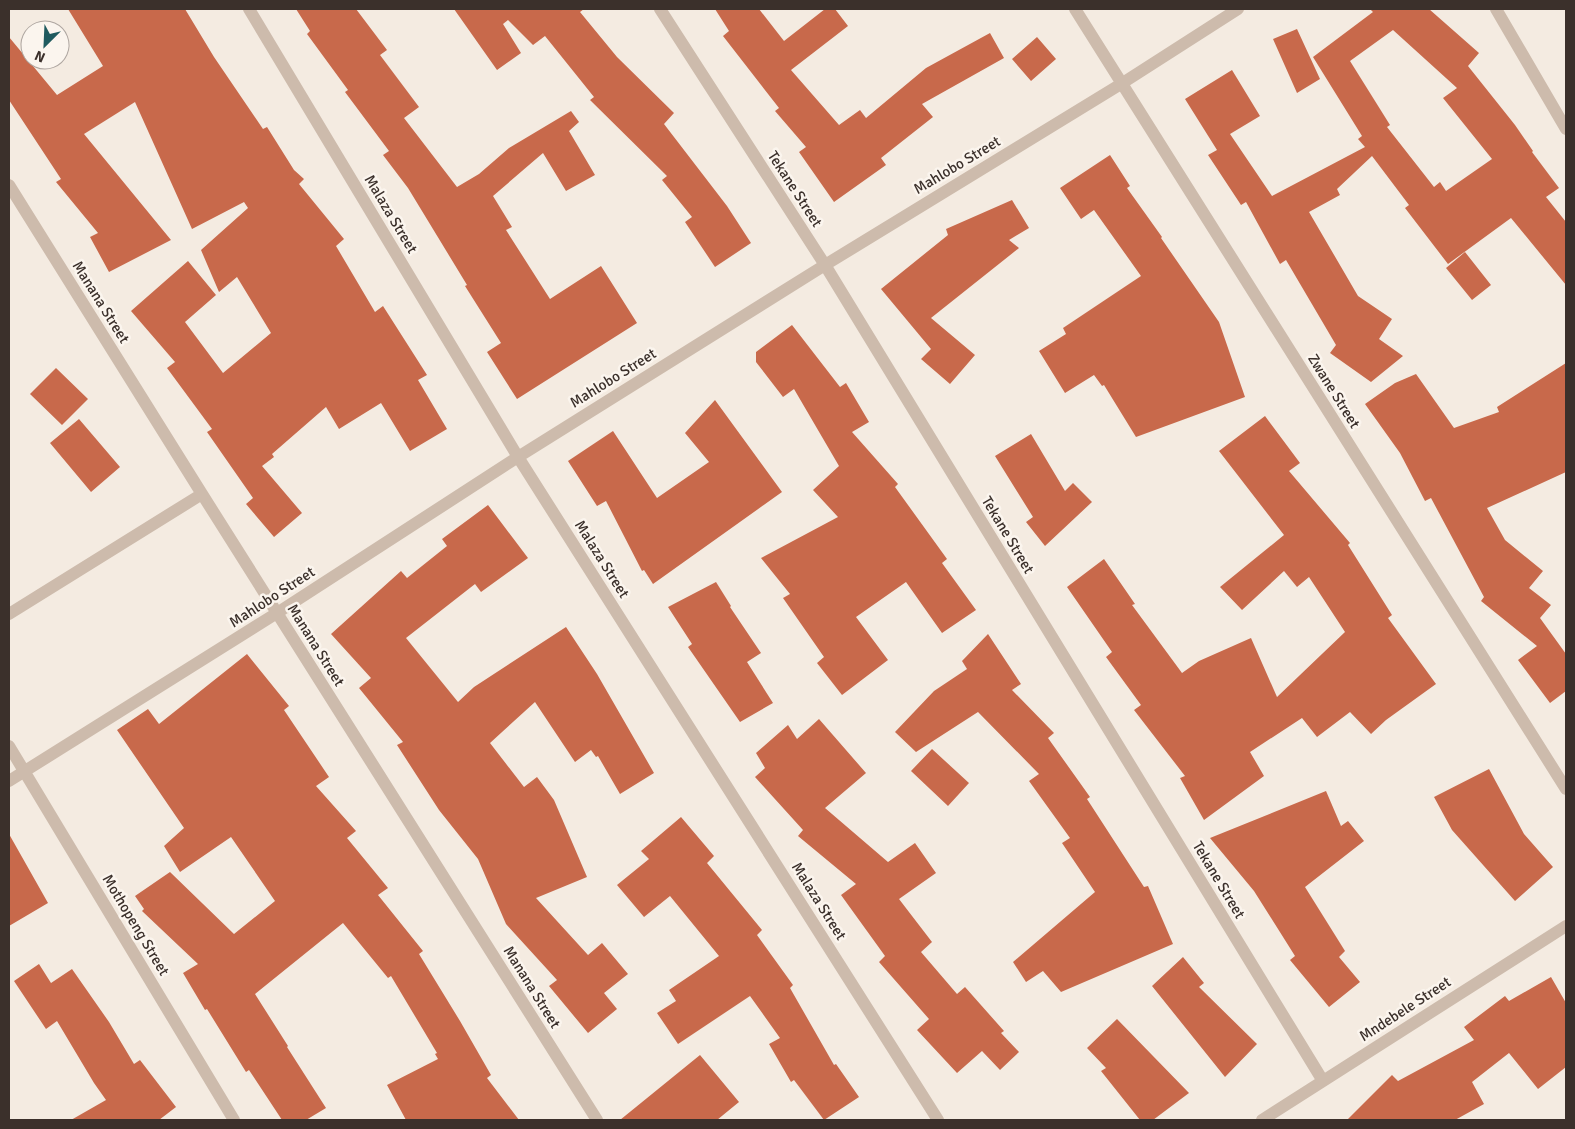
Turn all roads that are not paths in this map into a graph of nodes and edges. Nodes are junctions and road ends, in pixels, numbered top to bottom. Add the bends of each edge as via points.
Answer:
1 (249, 9) edge
2 (660, 9) edge
3 (1075, 9) edge
4 (1238, 9) edge
5 (1496, 9) edge
6 (1121, 84) junction
7 (1566, 129) edge
8 (9, 186) edge
9 (825, 265) junction
10 (518, 457) junction
11 (202, 494) junction
12 (277, 613) junction
13 (9, 614) edge
14 (9, 746) edge
15 (25, 772) junction
16 (9, 781) edge
17 (1566, 789) edge
18 (1566, 926) edge
19 (1322, 1081) junction
20 (234, 1120) edge
21 (598, 1120) edge
22 (938, 1120) edge
23 (1262, 1120) edge

1 - 10 street, Malaza Street
2 - 9 street, Tekane Street
3 - 6 street, Zwane Street
4 - 6 street, Mahlobo Street
5 - 7 street
6 - 9 street, Mahlobo Street
6 - 17 street, Zwane Street
8 - 11 street, Manana Street
9 - 10 street, Mahlobo Street
9 - 19 street, Tekane Street
10 - 12 street, Mahlobo Street
10 - 22 street, Malaza Street
11 - 12 street, Manana Street
11 - 13 street
12 - 15 street, Mahlobo Street
12 - 21 street, Manana Street
14 - 15 street, Mothopeng Street
15 - 16 street, Mahlobo Street
15 - 20 street, Mothopeng Street
18 - 19 street, Mndebele Street
19 - 23 street, Mndebele Street

